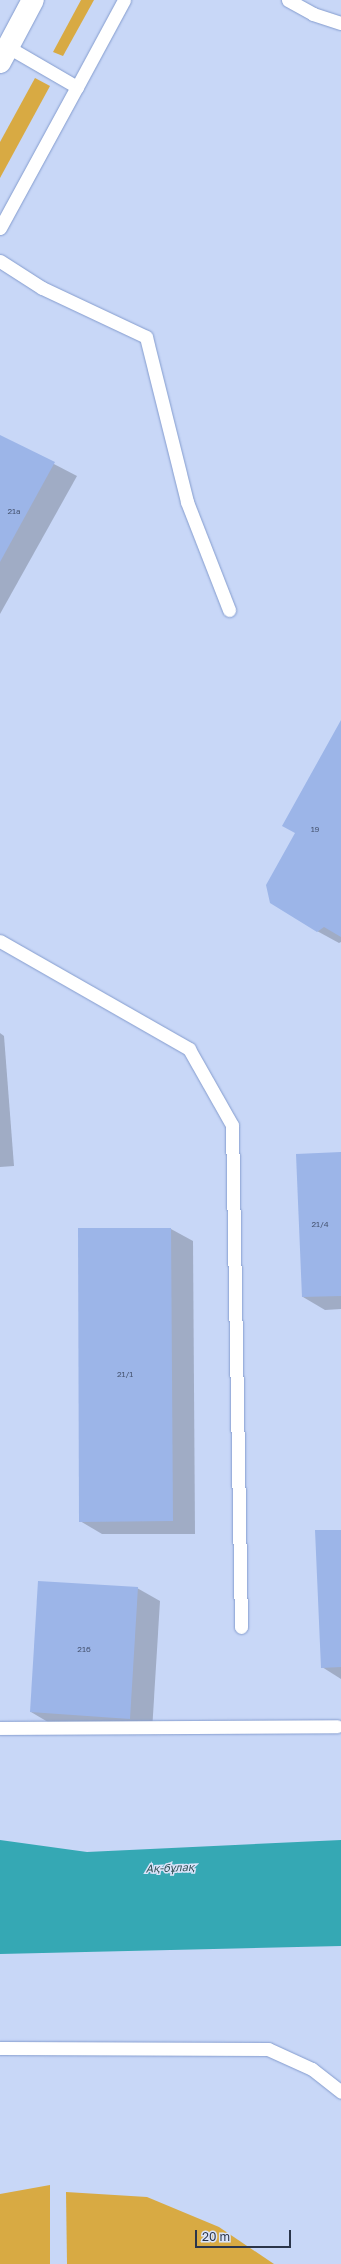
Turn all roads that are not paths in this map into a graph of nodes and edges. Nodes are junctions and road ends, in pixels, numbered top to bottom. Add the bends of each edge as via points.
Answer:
1 (33, 0) edge
2 (124, 0) edge
3 (288, 0) edge
4 (341, 23) edge
5 (4, 54) edge
6 (77, 87) junction
7 (0, 228) edge
8 (0, 261) edge
9 (229, 610) dead end
10 (0, 941) edge
11 (241, 1627) dead end
12 (337, 1726) dead end
13 (0, 1728) edge
14 (0, 2048) edge
15 (341, 2092) edge

1 - 5 main road
2 - 6 lane
3 - 4 lane via 312,14
5 - 6 lane
6 - 7 lane
8 - 9 lane via 42,288 146,336 187,502
10 - 11 lane via 189,1049 232,1125
12 - 13 lane
14 - 15 lane via 268,2049 312,2069

